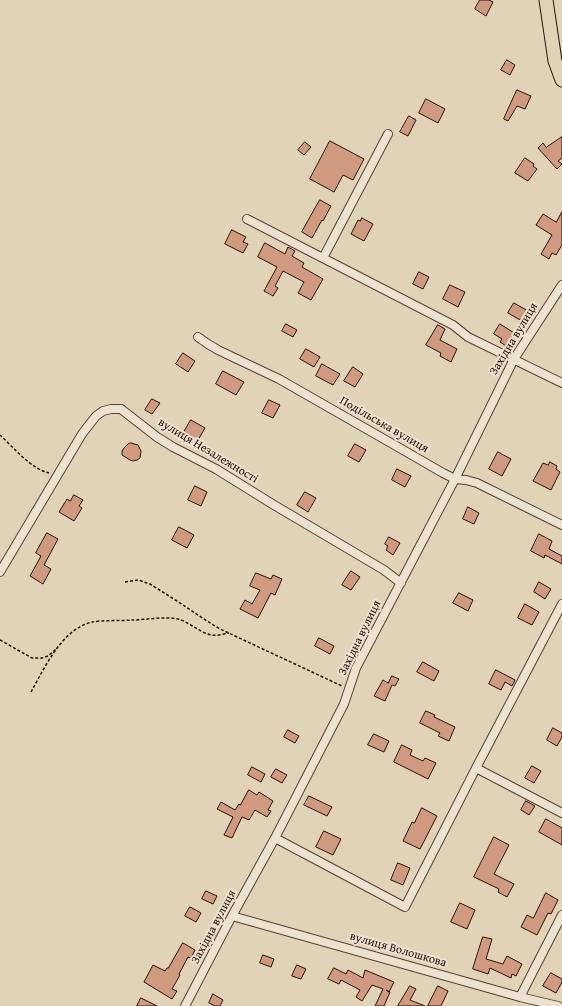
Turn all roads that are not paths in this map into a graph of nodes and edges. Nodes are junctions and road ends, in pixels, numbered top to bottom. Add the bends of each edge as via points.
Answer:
1 (546, 0) edge
2 (562, 80) edge
3 (388, 134) dead end
4 (247, 219) dead end
5 (323, 258) junction
6 (562, 285) edge
7 (198, 337) dead end
8 (514, 359) junction
9 (562, 382) edge
10 (455, 479) junction
11 (562, 525) edge
12 (0, 572) edge
13 (402, 583) junction
14 (562, 604) edge
15 (476, 768) junction
16 (562, 813) edge
17 (275, 838) junction
18 (562, 915) edge
19 (232, 916) junction
20 (520, 997) junction
21 (186, 1006) edge
22 (558, 1006) edge

1 - 2 main road via 555,61
3 - 5 street
4 - 5 street
5 - 8 street via 453,325 468,337
6 - 8 street, Західна вулиця
7 - 10 street, Подільська вулиця via 218,350 279,379
8 - 9 street
8 - 10 street, Західна вулиця
10 - 11 street, Подільська вулиця via 477,483
10 - 13 street, Західна вулиця
12 - 13 street, вулиця Незалежності via 82,434 103,411 121,409 173,447 216,468
13 - 17 street, Західна вулиця via 356,668 344,704
14 - 15 street
15 - 16 street
15 - 17 street via 405,907
17 - 19 street, Західна вулиця
18 - 20 street
19 - 20 street, вулиця Волошкова
19 - 21 street, Західна вулиця
20 - 22 street, вулиця Волошкова

